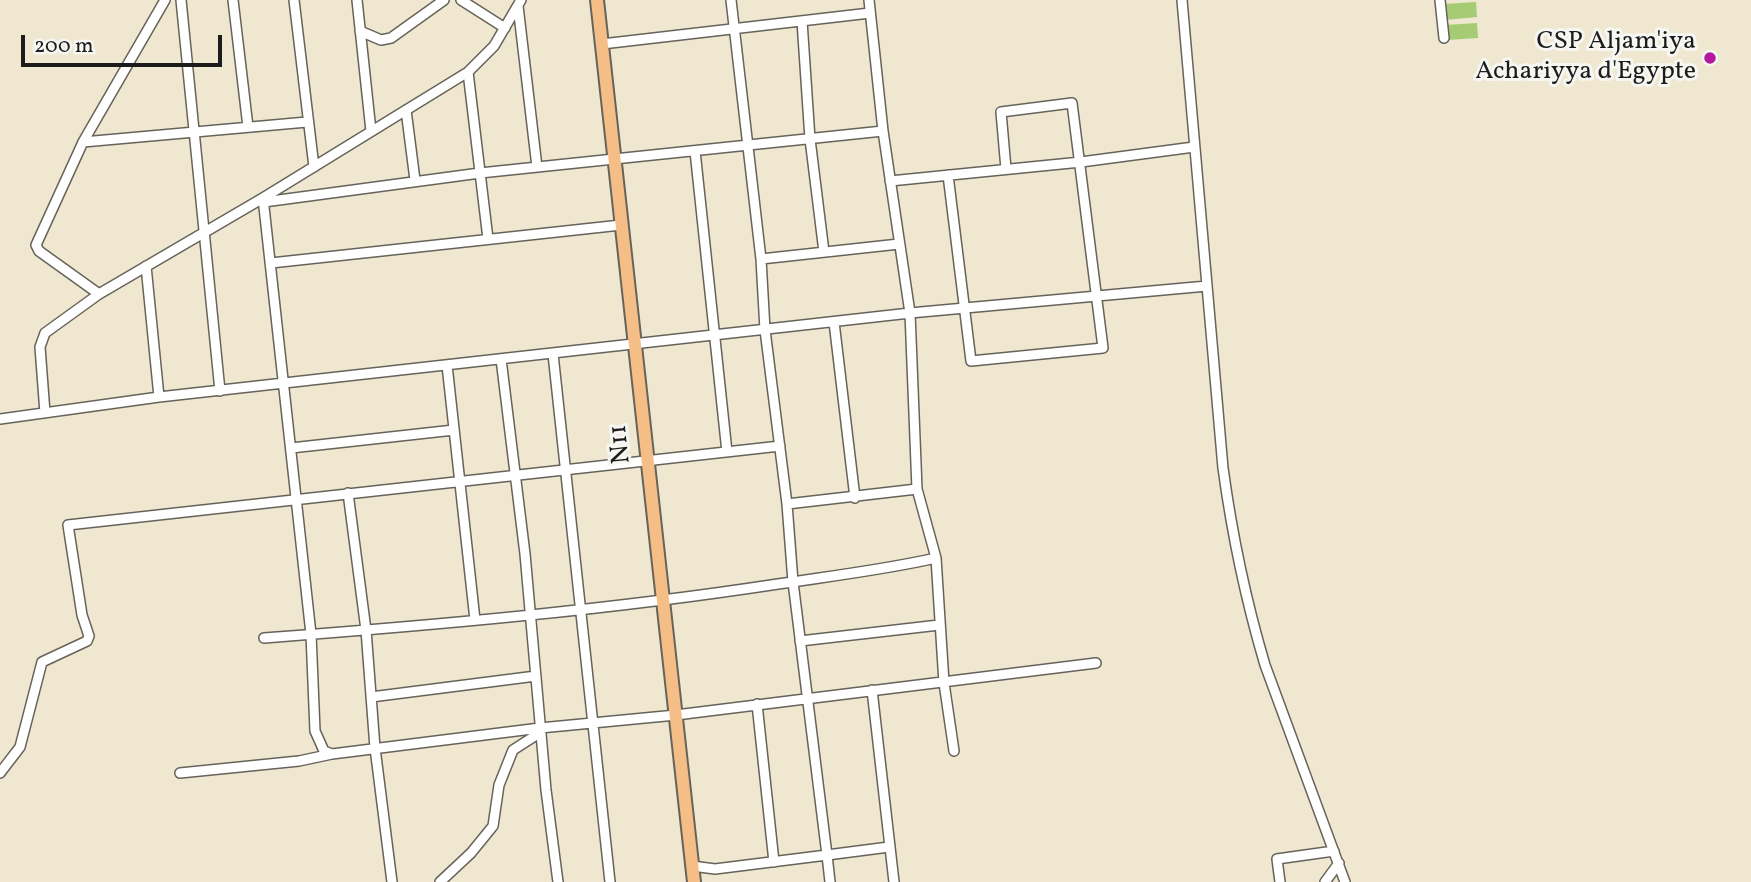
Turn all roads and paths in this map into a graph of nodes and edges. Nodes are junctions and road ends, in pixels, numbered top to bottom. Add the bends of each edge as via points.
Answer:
1 (165, 0) edge
2 (181, 0) edge
3 (233, 0) edge
4 (294, 0) edge
5 (357, 0) edge
6 (444, 0) edge
7 (461, 0) edge
8 (597, 0) edge
9 (731, 0) edge
10 (869, 0) edge
11 (1182, 0) edge
12 (1440, 0) edge
13 (520, 3) edge
14 (870, 13) junction
15 (802, 21) junction
16 (505, 28) junction
17 (733, 29) junction
18 (360, 31) junction
19 (1444, 38) dead end
20 (602, 44) junction
21 (468, 72) junction
22 (406, 110) junction
23 (307, 122) junction
24 (248, 127) junction
25 (372, 131) junction
26 (883, 131) junction
27 (195, 132) junction
28 (810, 139) junction
29 (83, 142) junction
30 (747, 146) junction
31 (1194, 146) junction
32 (695, 151) junction
33 (614, 160) junction
34 (1081, 162) junction
35 (314, 167) junction
36 (537, 167) junction
37 (1006, 169) junction
38 (480, 173) junction
39 (948, 175) junction
40 (415, 180) junction
41 (890, 181) junction
42 (264, 200) junction
43 (621, 225) junction
44 (204, 230) junction
45 (488, 239) junction
46 (899, 244) junction
47 (824, 252) junction
48 (761, 259) junction
49 (271, 263) junction
50 (146, 266) junction
51 (1207, 286) junction
52 (99, 294) junction
53 (1096, 296) junction
54 (964, 308) junction
55 (910, 313) junction
56 (834, 322) junction
57 (765, 330) junction
58 (716, 335) junction
59 (634, 345) junction
60 (553, 354) junction
61 (501, 359) junction
62 (447, 365) junction
63 (284, 384) junction
64 (220, 391) junction
65 (159, 397) junction
66 (45, 413) junction
67 (0, 419) edge
68 (454, 430) junction
69 (780, 446) junction
70 (291, 448) junction
71 (727, 452) junction
72 (647, 460) junction
73 (565, 469) junction
74 (514, 475) junction
75 (459, 481) junction
76 (917, 489) junction
77 (348, 493) junction
78 (855, 498) junction
79 (297, 499) junction
80 (787, 503) junction
81 (936, 558) junction
82 (793, 582) junction
83 (664, 602) junction
84 (580, 610) junction
85 (532, 616) junction
86 (475, 620) junction
87 (939, 625) junction
88 (366, 630) junction
89 (311, 634) junction
90 (264, 638) dead end
91 (800, 640) junction
92 (1096, 663) dead end
93 (536, 676) junction
94 (944, 683) junction
95 (872, 690) junction
96 (371, 697) junction
97 (807, 697) junction
98 (757, 704) junction
99 (676, 715) junction
100 (592, 724) junction
101 (541, 730) junction
102 (375, 748) junction
103 (954, 751) dead end
104 (332, 754) junction
105 (180, 773) dead end
106 (0, 774) edge
107 (889, 847) junction
108 (1334, 851) junction
109 (827, 855) junction
110 (774, 862) junction
111 (1339, 863) junction
112 (692, 866) junction
113 (392, 882) edge
114 (440, 882) edge
115 (558, 882) edge
116 (610, 882) edge
117 (694, 882) edge
118 (830, 882) edge
119 (894, 882) edge
120 (1280, 882) edge
121 (1325, 882) edge
122 (1345, 882) edge

1 - 29 street
2 - 27 street
3 - 24 street
4 - 23 street
5 - 18 street
6 - 18 street via 388,39
7 - 16 street
8 - 20 main road, N11
9 - 17 street
10 - 14 street
11 - 31 street
12 - 19 street
13 - 16 street
13 - 36 street
14 - 15 street
14 - 26 street
15 - 17 street
15 - 28 street
16 - 21 street via 487,56
17 - 20 street
17 - 30 street
18 - 25 street
20 - 33 main road, N11
21 - 22 street
21 - 38 street
22 - 25 street
22 - 40 street
23 - 24 street
23 - 35 street
24 - 27 street
25 - 35 street
26 - 28 street
26 - 41 street
27 - 29 street
27 - 44 street
28 - 30 street
28 - 47 street
29 - 52 street via 36,245
30 - 32 street
30 - 48 street
31 - 34 street
31 - 51 street
32 - 33 street
32 - 58 street
33 - 36 street
33 - 43 main road, N11
34 - 37 street
34 - 37 street via 1072,103 1001,112
34 - 53 street
35 - 42 street
36 - 38 street
37 - 39 street
38 - 40 street
38 - 45 street
39 - 41 street
39 - 54 street
40 - 42 street
41 - 46 street
42 - 44 street
42 - 49 street
43 - 45 street
43 - 59 main road, N11
44 - 50 street
44 - 64 street
45 - 49 street
46 - 47 street
46 - 55 street
47 - 48 street
48 - 57 street
49 - 63 street
50 - 52 street
50 - 65 street
51 - 53 street
51 - 108 street via 1228,505 1255,632
52 - 66 street via 41,339
53 - 54 street
53 - 54 street via 1102,348 971,361
54 - 55 street
55 - 56 street
55 - 76 street
56 - 57 street
56 - 78 street
57 - 58 street
57 - 69 street
58 - 59 street
58 - 71 street
59 - 60 street
59 - 72 main road, N11
60 - 61 street
60 - 73 street
61 - 62 street
61 - 74 street
62 - 63 street
62 - 68 street
63 - 64 street
63 - 70 street
64 - 65 street
65 - 66 street
66 - 67 street
68 - 70 street
68 - 75 street
69 - 71 street
69 - 80 street
70 - 79 street
71 - 72 street
72 - 73 street
72 - 83 main road, N11
73 - 74 street
73 - 84 street
74 - 75 street
74 - 85 street
75 - 77 street
75 - 86 street
76 - 78 street
76 - 81 street
77 - 79 street
77 - 88 street
78 - 80 street
79 - 89 street
79 - 106 street via 68,525 89,636 42,662 20,747
80 - 82 street
81 - 82 street
81 - 87 street
82 - 83 street
82 - 91 street
83 - 84 street
83 - 99 main road, N11
84 - 85 street
84 - 100 street
85 - 86 street
85 - 93 street
86 - 88 street
87 - 91 street
87 - 94 street
88 - 89 street
88 - 96 street
89 - 90 street
89 - 104 street via 315,731 324,751
91 - 97 street
92 - 94 street
93 - 96 street
93 - 101 street
94 - 95 street
94 - 103 street
95 - 97 street
95 - 107 street
96 - 102 street
97 - 98 street
97 - 109 street
98 - 99 street
98 - 110 street
99 - 100 street
99 - 112 main road, N11
100 - 101 street
100 - 116 street
101 - 102 street
101 - 114 street via 513,750 499,785 493,826
101 - 115 street
102 - 104 street
102 - 113 street
104 - 105 street
107 - 109 street
107 - 119 street
108 - 111 street
108 - 120 street via 1277,859
109 - 110 street
109 - 118 street
110 - 112 street via 715,869
111 - 121 street
111 - 122 street
112 - 117 main road, N11

